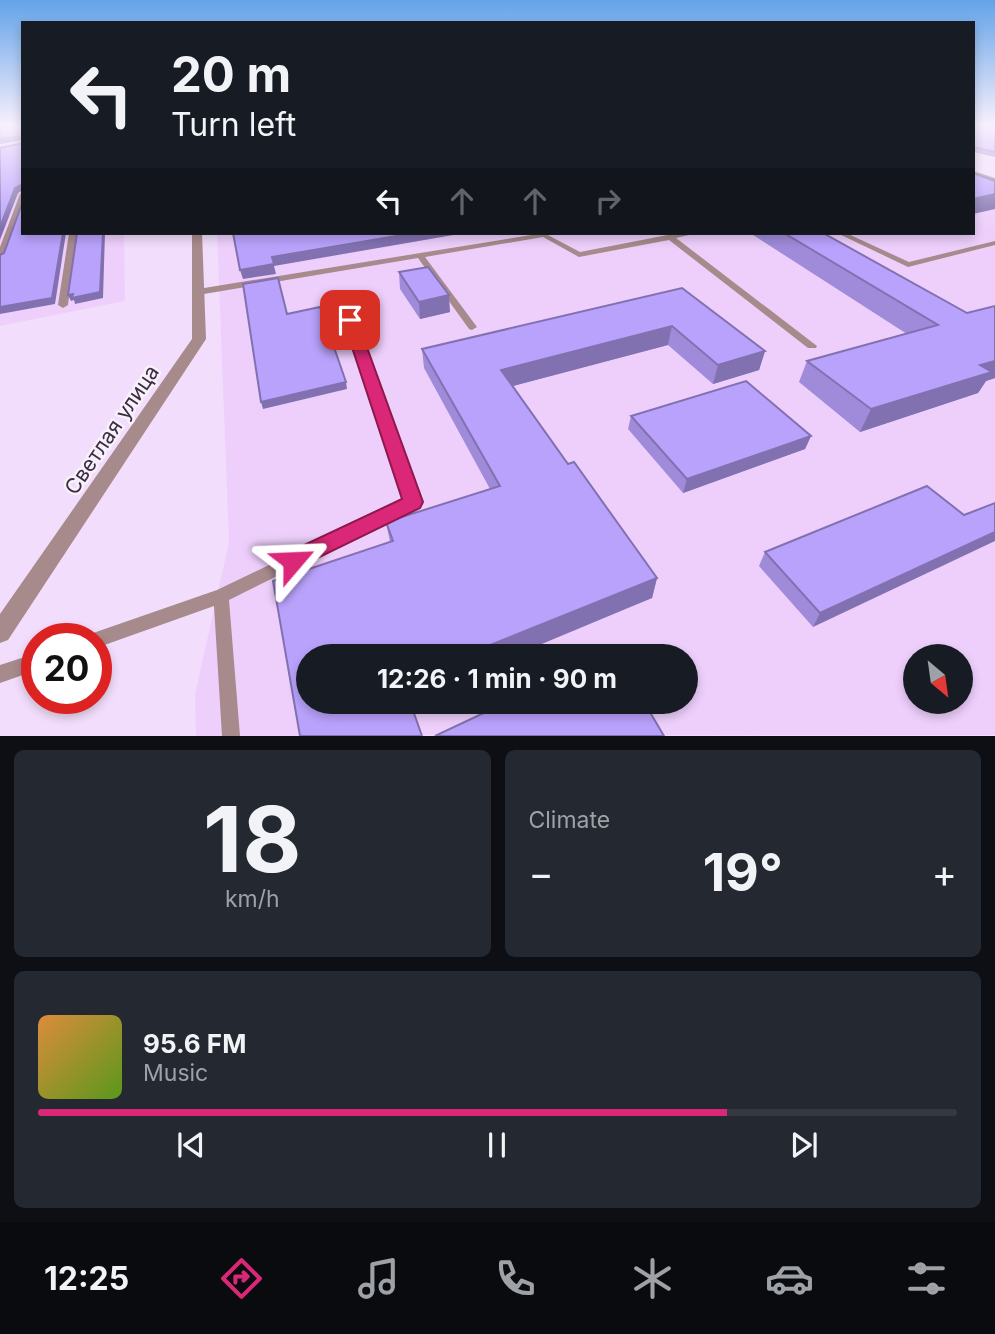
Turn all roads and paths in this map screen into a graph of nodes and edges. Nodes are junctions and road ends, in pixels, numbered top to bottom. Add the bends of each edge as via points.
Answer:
1 (975, 174) edge
2 (995, 180) edge
3 (21, 200) edge
4 (73, 235) edge
5 (198, 235) edge
6 (678, 235) edge
7 (845, 235) edge
8 (670, 237) junction
9 (995, 243) edge
10 (420, 255) junction
11 (0, 258) edge
12 (198, 292) junction
13 (341, 294) dead end
14 (63, 305) dead end
15 (472, 327) dead end
16 (812, 346) dead end
17 (221, 596) junction
18 (0, 633) edge
19 (112, 634) edge
20 (21, 667) edge
21 (0, 674) edge
22 (231, 736) edge

1 - 2 lane
3 - 11 lane
4 - 14 lane
5 - 12 street, Светлая улица
6 - 8 lane
7 - 9 lane via 908,265
8 - 10 lane via 579,255 544,235
8 - 16 lane
10 - 12 lane
10 - 15 lane
12 - 18 street, Светлая улица via 199,339
13 - 17 lane via 413,502
17 - 19 lane
17 - 22 lane
20 - 21 lane

